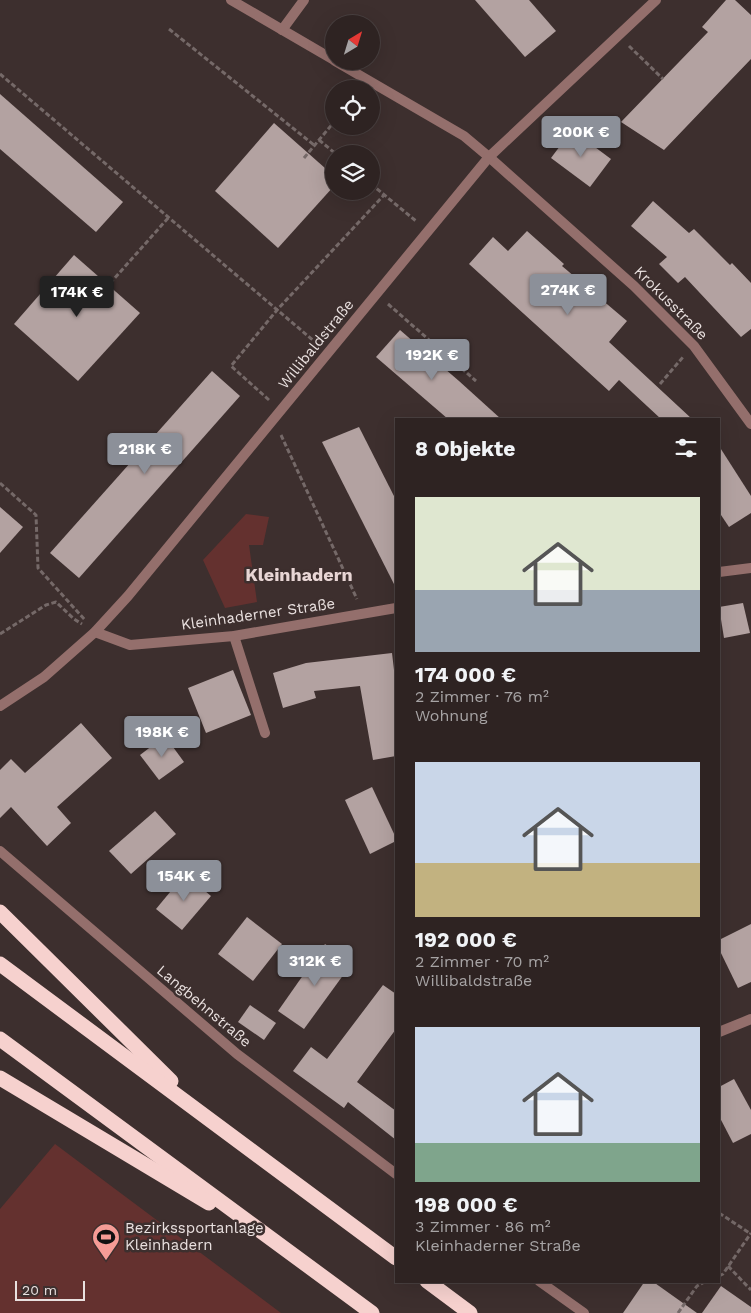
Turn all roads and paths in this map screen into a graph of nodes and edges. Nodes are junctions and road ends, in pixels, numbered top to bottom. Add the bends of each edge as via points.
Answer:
1 (231, 0) edge
2 (304, 0) edge
3 (656, 0) edge
4 (169, 29) dead end
5 (282, 30) junction
6 (618, 36) junction
7 (325, 55) edge
8 (350, 70) edge
9 (0, 74) edge
10 (663, 79) dead end
11 (325, 133) edge
12 (319, 140) junction
13 (325, 145) edge
14 (314, 146) junction
15 (489, 157) junction
16 (304, 158) dead end
17 (380, 192) edge
18 (384, 195) junction
19 (169, 217) junction
20 (428, 232) junction
21 (105, 289) dead end
22 (376, 294) junction
23 (277, 310) junction
24 (694, 346) junction
25 (328, 353) junction
26 (476, 382) dead end
27 (660, 384) dead end
28 (281, 410) junction
29 (274, 419) junction
30 (751, 424) edge
31 (0, 483) edge
32 (751, 568) edge
33 (720, 572) edge
34 (395, 608) edge
35 (364, 614) junction
36 (74, 619) dead end
37 (95, 632) junction
38 (0, 634) edge
39 (234, 636) junction
40 (0, 706) edge
41 (265, 733) dead end
42 (0, 852) edge
43 (0, 912) edge
44 (0, 964) edge
45 (751, 1019) edge
46 (720, 1032) edge
47 (0, 1039) edge
48 (0, 1078) edge
49 (209, 1119) junction
50 (395, 1173) edge
51 (720, 1214) edge
52 (751, 1233) edge
53 (284, 1248) junction
54 (395, 1257) edge
55 (728, 1266) junction
56 (720, 1276) edge
57 (430, 1283) edge
58 (542, 1283) edge
59 (702, 1283) edge
60 (751, 1290) edge
61 (372, 1313) edge
62 (470, 1313) edge
63 (584, 1313) edge
64 (678, 1313) edge

1 - 5 street, Krokusstraße
2 - 5 street
3 - 6 street, Willibaldstraße
4 - 14 path
5 - 7 street, Krokusstraße
6 - 10 path
6 - 15 street, Willibaldstraße
8 - 15 street, Krokusstraße via 464,136
9 - 19 path
11 - 12 path
12 - 13 path
12 - 14 path
14 - 16 path
15 - 20 street, Willibaldstraße
15 - 24 street, Krokusstraße via 634,286
17 - 18 path
18 - 20 path
18 - 23 path
19 - 21 path
19 - 23 path
20 - 22 street, Willibaldstraße
22 - 25 street, Willibaldstraße
22 - 26 path
23 - 25 path
23 - 28 path via 230,366
24 - 27 path
24 - 30 street, Krokusstraße
25 - 28 street, Willibaldstraße
28 - 29 street, Willibaldstraße
29 - 35 path
29 - 37 street, Willibaldstraße
31 - 37 path via 36,515 38,568
32 - 33 street
34 - 35 street, Kleinhaderner Straße
35 - 39 street, Kleinhaderner Straße
36 - 38 path via 56,602 46,604
37 - 39 street, Kleinhaderner Straße via 130,645
37 - 40 street, Willibaldstraße via 44,677
39 - 41 street
42 - 50 street, Langbehnstraße via 237,1054
43 - 49 highway
44 - 49 highway
45 - 46 street
47 - 53 highway
48 - 53 highway
49 - 54 highway
51 - 52 path
52 - 55 path
53 - 61 highway
55 - 56 path
55 - 60 path
57 - 62 highway
58 - 63 street
59 - 64 path

